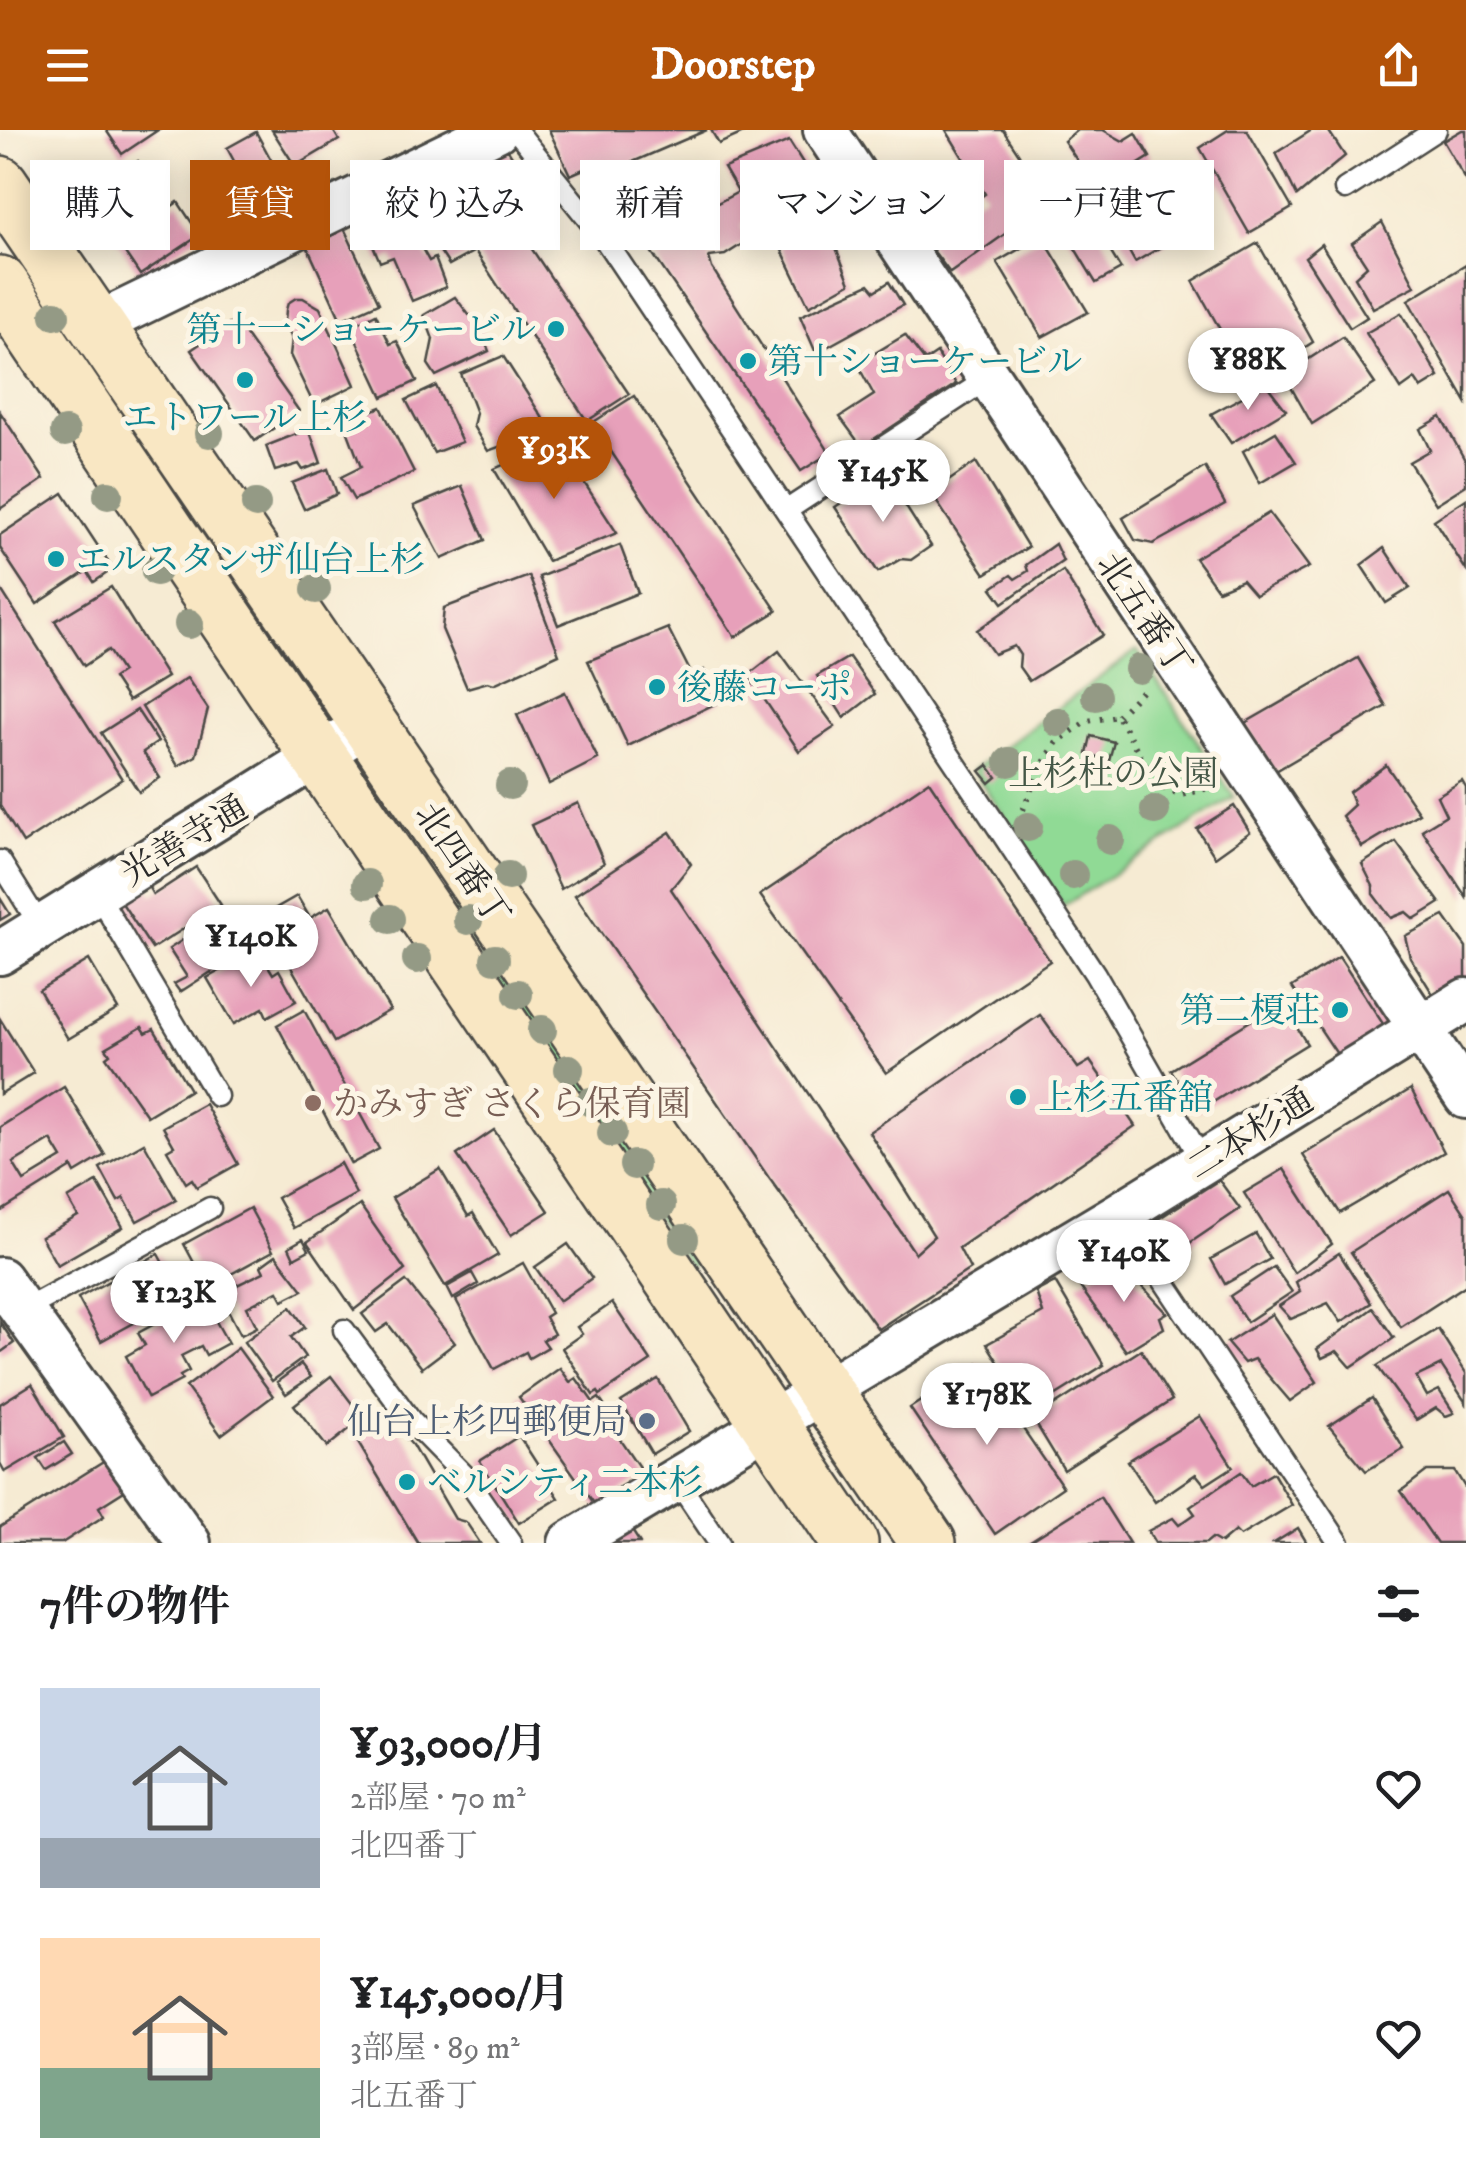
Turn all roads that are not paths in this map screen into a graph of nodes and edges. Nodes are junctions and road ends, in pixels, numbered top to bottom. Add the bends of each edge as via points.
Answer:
1 (497, 130) edge
2 (516, 130) edge
3 (825, 130) edge
4 (1436, 130) edge
5 (0, 184) edge
6 (1346, 189) dead end
7 (0, 284) edge
8 (96, 325) junction
9 (989, 378) junction
10 (786, 510) junction
11 (367, 725) junction
12 (318, 757) junction
13 (0, 861) edge
14 (97, 893) junction
15 (41, 927) junction
16 (0, 952) edge
17 (1466, 1000) edge
18 (1418, 1026) junction
19 (217, 1096) dead end
20 (1466, 1097) edge
21 (1202, 1162) junction
22 (210, 1208) dead end
23 (1120, 1214) junction
24 (11, 1295) edge
25 (344, 1330) dead end
26 (823, 1390) junction
27 (768, 1424) junction
28 (676, 1479) junction
29 (189, 1543) edge
30 (511, 1543) edge
31 (570, 1543) edge
32 (719, 1543) edge
33 (850, 1543) edge
34 (928, 1543) edge
35 (1340, 1543) edge

1 - 8 street
2 - 10 lane via 605,240
3 - 9 street, 北五番丁
4 - 6 lane
5 - 8 street, 北四番丁
7 - 12 street, 北四番丁
8 - 11 street, 北四番丁
9 - 10 lane
9 - 18 street, 北五番丁
10 - 21 lane via 1095,974
11 - 12 street, 光善寺通
11 - 26 street, 北四番丁
12 - 14 street, 光善寺通
12 - 27 street, 北四番丁
13 - 15 lane
14 - 15 street, 光善寺通
14 - 19 lane
15 - 16 street, 光善寺通
17 - 18 street, 二本杉通
18 - 20 street, 北五番丁
18 - 21 street, 二本杉通
21 - 23 street, 二本杉通
22 - 24 lane
23 - 26 street, 二本杉通
23 - 35 lane
24 - 29 street
25 - 30 lane
26 - 27 street, 二本杉通
26 - 34 street, 北四番丁
27 - 28 street, 二本杉通
27 - 33 street, 北四番丁
28 - 31 street, 二本杉通
28 - 32 lane

